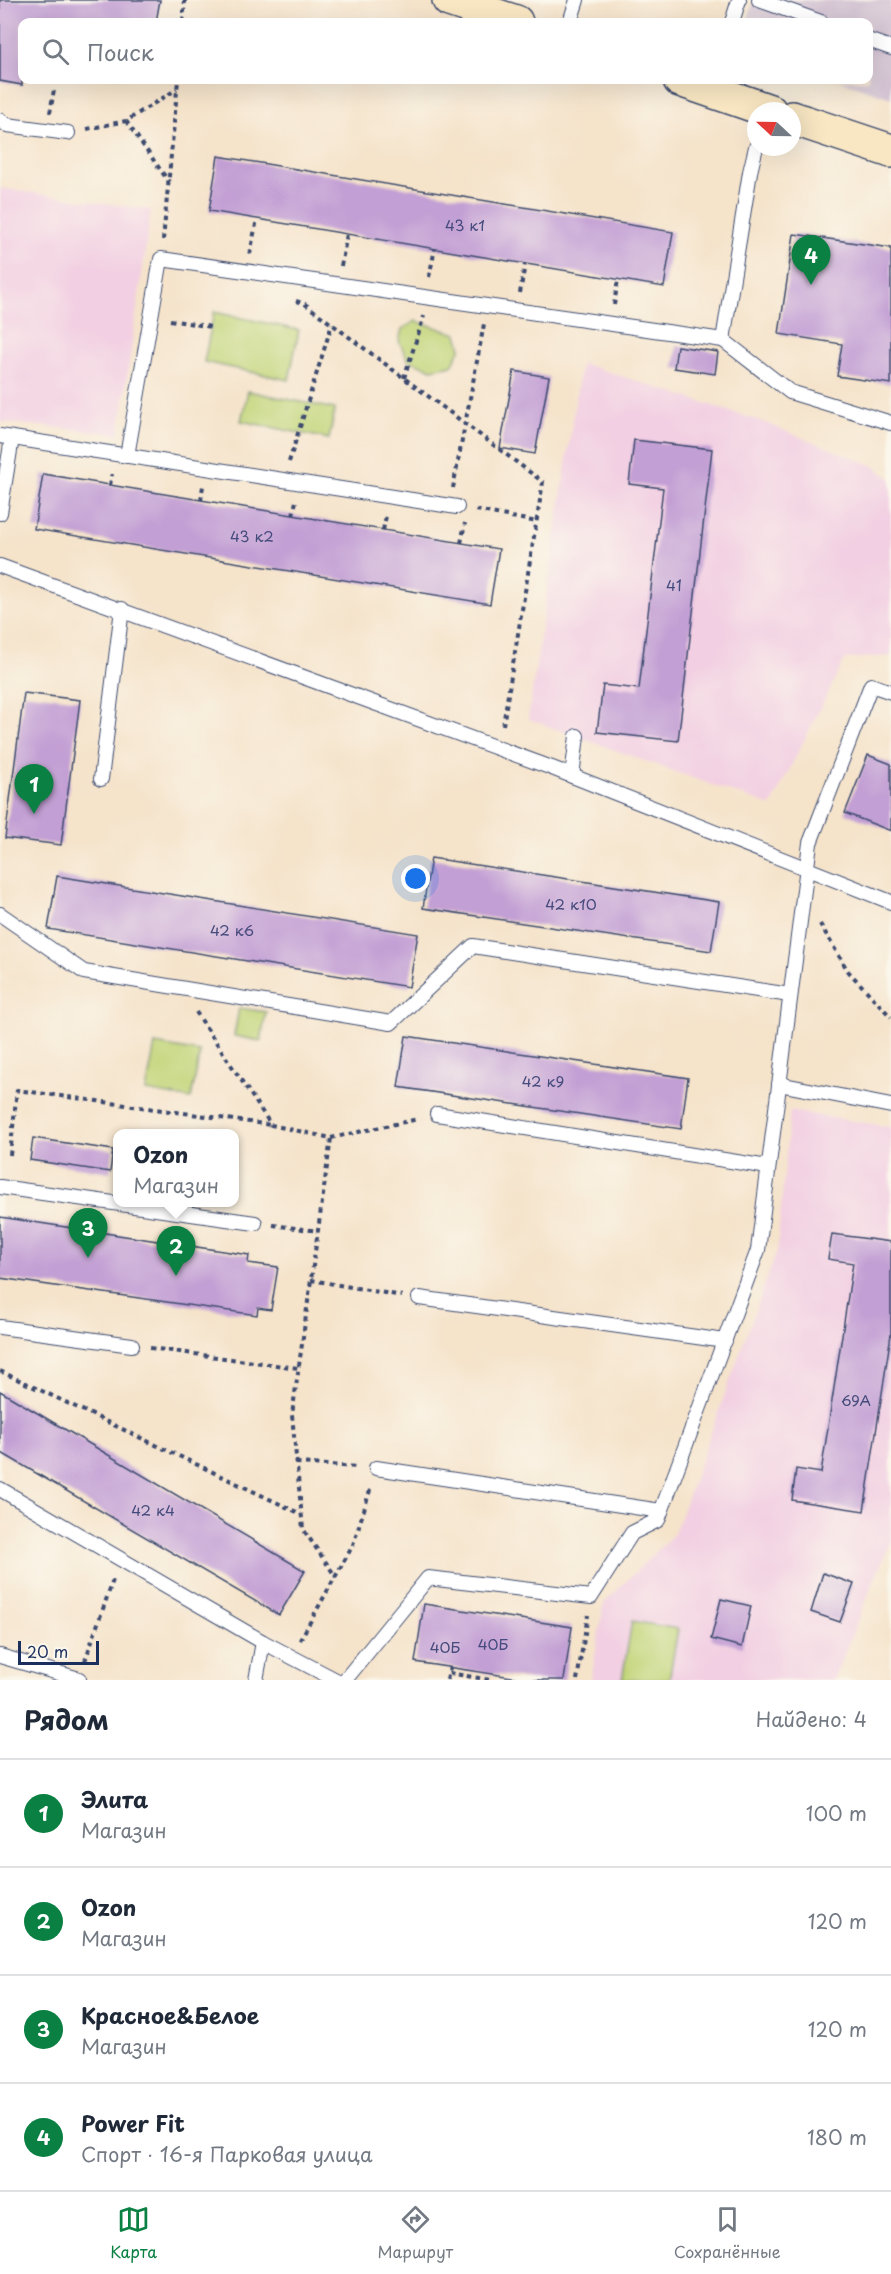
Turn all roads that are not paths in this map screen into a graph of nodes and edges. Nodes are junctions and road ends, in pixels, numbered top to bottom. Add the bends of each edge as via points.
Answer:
1 (577, 0) edge
2 (739, 0) edge
3 (759, 0) edge
4 (453, 1) edge
5 (504, 18) edge
6 (571, 18) edge
7 (733, 18) edge
8 (810, 18) edge
9 (873, 42) edge
10 (891, 48) edge
11 (704, 84) edge
12 (749, 102) edge
13 (0, 120) edge
14 (801, 121) edge
15 (68, 133) road end
16 (891, 151) edge
17 (754, 156) edge
18 (723, 340) junction
19 (891, 423) edge
20 (6, 437) edge
21 (127, 456) junction
22 (453, 506) road end
23 (0, 513) edge
24 (0, 566) edge
25 (122, 609) junction
26 (891, 692) edge
27 (577, 736) dead end
28 (572, 776) junction
29 (101, 779) dead end
30 (807, 870) junction
31 (891, 902) edge
32 (0, 914) edge
33 (790, 994) junction
34 (779, 1084) junction
35 (891, 1106) edge
36 (437, 1114) road end
37 (768, 1167) junction
38 (0, 1187) edge
39 (113, 1203) edge
40 (146, 1207) edge
41 (255, 1222) road end
42 (419, 1298) road end
43 (0, 1327) edge
44 (724, 1341) junction
45 (132, 1345) road end
46 (376, 1468) road end
47 (0, 1489) edge
48 (661, 1511) junction
49 (263, 1642) junction
50 (0, 1656) edge
51 (80, 1679) edge
52 (256, 1680) edge
53 (336, 1680) edge
54 (345, 1680) edge

1 - 6 lane
2 - 7 lane
3 - 8 lane
4 - 5 main road
9 - 10 lane
11 - 12 main road
13 - 15 lane via 7,125
14 - 16 main road
17 - 18 lane
18 - 19 lane via 790,392
18 - 21 lane via 161,259
20 - 21 lane
20 - 23 lane
21 - 22 lane
24 - 25 lane
25 - 28 lane
25 - 29 lane
26 - 30 lane via 871,684 810,843
27 - 28 lane
28 - 30 lane
30 - 31 lane
30 - 33 lane
32 - 33 lane via 84,972 391,1023 473,946
33 - 34 lane
34 - 35 lane
34 - 37 lane
36 - 37 lane
37 - 44 lane via 758,1250
38 - 39 lane
40 - 41 lane
42 - 44 lane
43 - 45 lane
44 - 48 lane
46 - 48 lane
47 - 49 lane
48 - 54 lane via 658,1520 632,1533 591,1597 428,1578
49 - 52 lane
49 - 53 lane
50 - 51 lane

